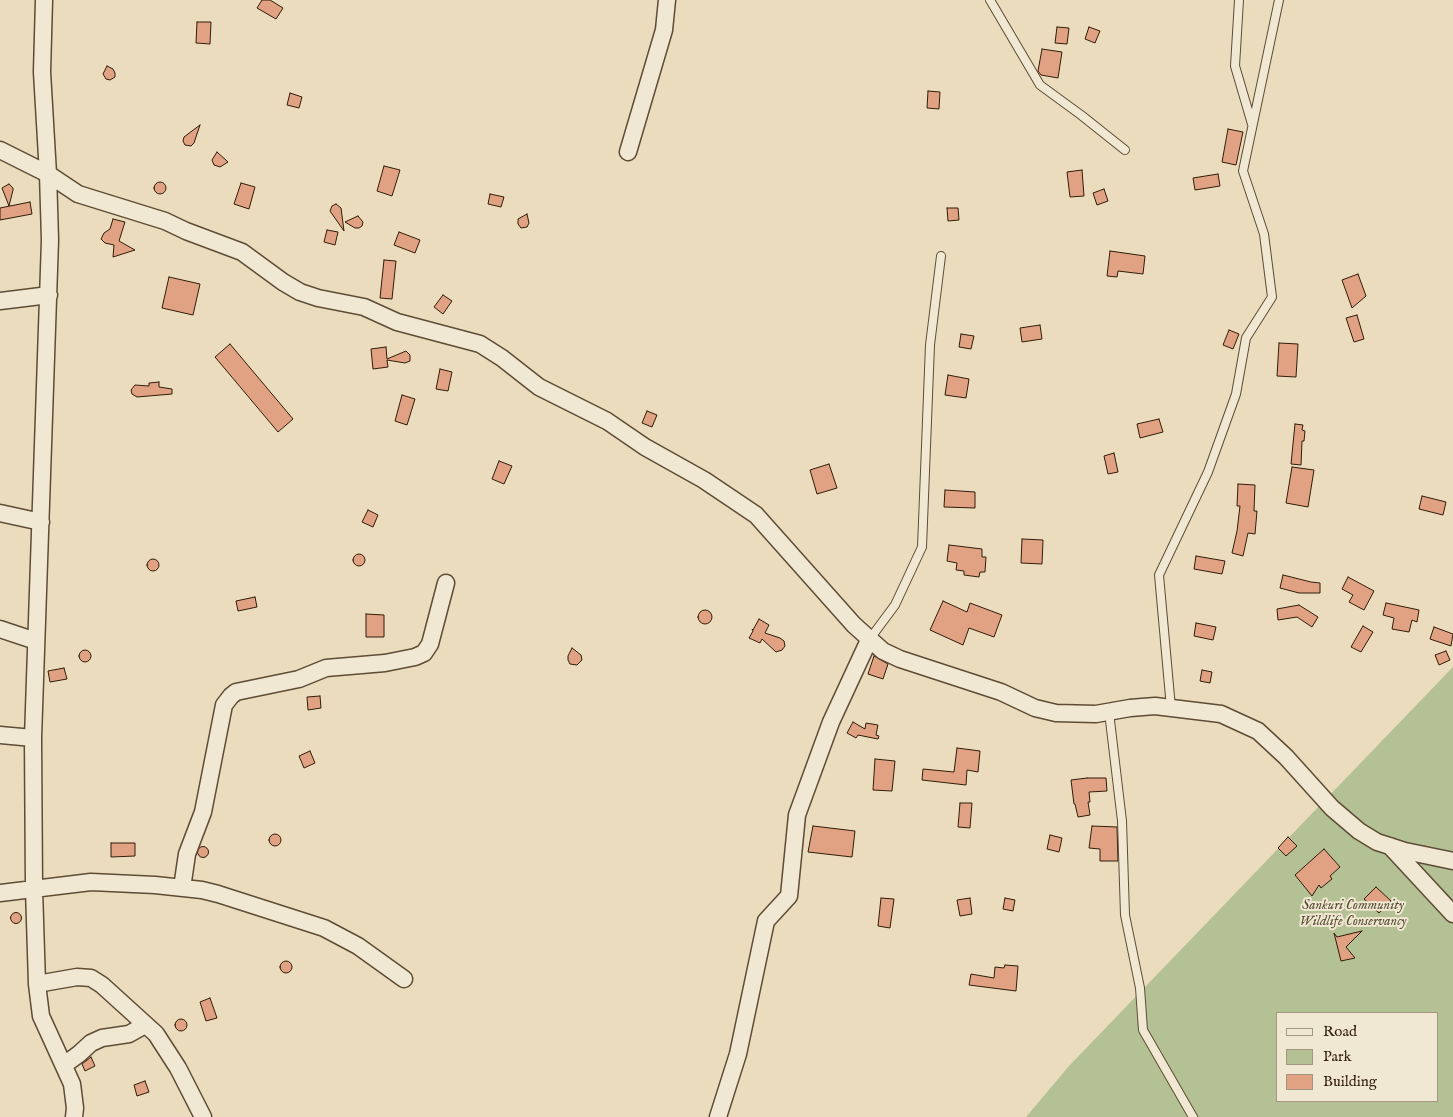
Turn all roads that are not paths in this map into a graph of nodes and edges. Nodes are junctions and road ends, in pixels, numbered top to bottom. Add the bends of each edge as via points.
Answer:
1 (44, 0) edge
2 (668, 0) edge
3 (990, 0) edge
4 (1239, 0) edge
5 (1279, 0) edge
6 (1253, 126) junction
7 (0, 150) edge
8 (1125, 150) dead end
9 (628, 152) dead end
10 (48, 174) junction
11 (941, 256) dead end
12 (49, 296) junction
13 (0, 301) edge
14 (0, 513) edge
15 (41, 522) junction
16 (446, 583) dead end
17 (0, 629) edge
18 (869, 640) junction
19 (36, 641) junction
20 (1170, 708) junction
21 (1109, 712) junction
22 (0, 736) edge
23 (33, 738) junction
24 (1390, 846) junction
25 (1453, 861) edge
26 (182, 888) junction
27 (34, 889) junction
28 (0, 893) edge
29 (1453, 914) edge
30 (404, 979) dead end
31 (37, 984) junction
32 (145, 1025) junction
33 (64, 1065) junction
34 (74, 1117) edge
35 (203, 1117) edge
36 (718, 1117) edge
37 (1193, 1117) edge

1 - 10 street via 42,72
2 - 9 street via 664,30
3 - 8 lane via 1040,85
4 - 6 lane via 1235,66
5 - 6 lane
6 - 20 lane via 1243,171 1264,234 1272,297 1246,338 1236,394 1208,472 1159,575
7 - 10 street
10 - 12 street
10 - 18 street via 78,194 165,221 242,252 300,292 364,307 397,322 480,344 539,387 607,422 704,480 756,516
11 - 18 lane via 930,345 922,547 895,605
12 - 13 street
12 - 15 street
14 - 15 street
15 - 19 street
16 - 26 street via 430,644 424,653 385,663 326,668 299,679 236,692 231,696 224,705 203,812 187,854
17 - 19 street
18 - 21 street via 900,660 1001,692 1035,708 1056,713
18 - 36 street via 831,722 797,815 789,896 766,921 738,1054
19 - 23 street
20 - 21 street via 1155,706
20 - 24 street via 1221,714 1258,731 1332,808 1360,831
21 - 37 lane via 1122,820 1125,915 1140,988 1143,1030
22 - 23 street
23 - 27 street
24 - 25 street
24 - 29 street
26 - 27 street via 91,882
26 - 30 street via 218,894 324,928 358,946
27 - 28 street
27 - 31 street
31 - 32 street via 77,977 91,978 102,984
31 - 33 street via 41,1016
32 - 33 street via 129,1034 91,1043
32 - 35 street via 156,1034 178,1068
33 - 34 street via 72,1084

